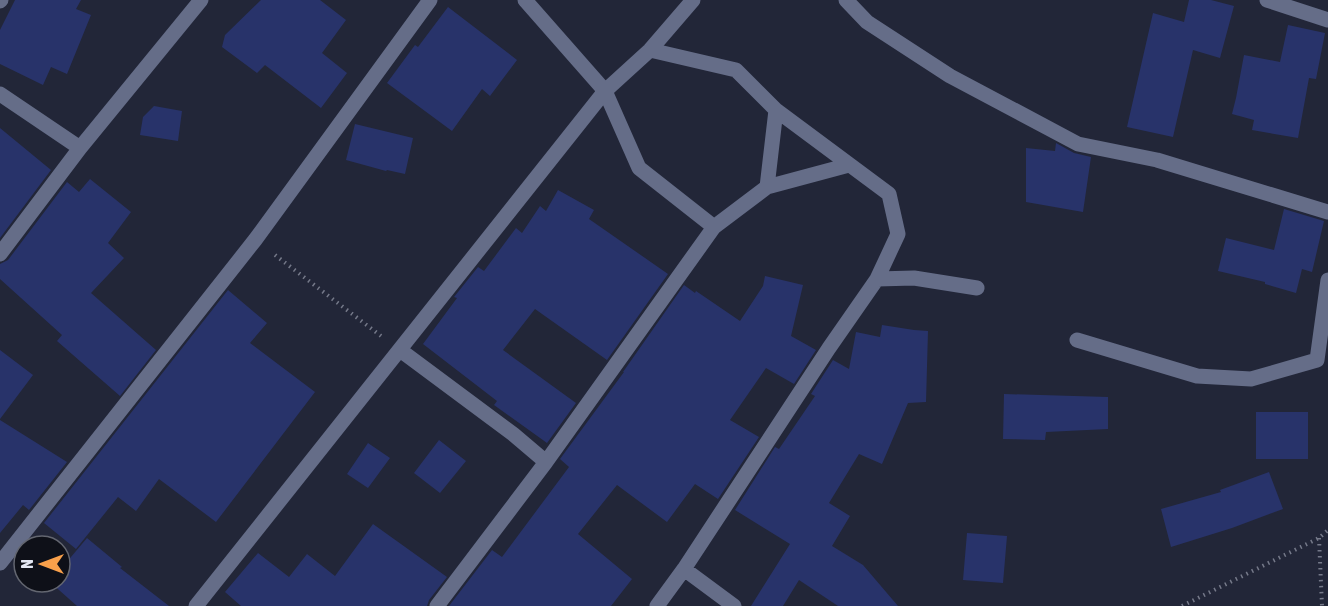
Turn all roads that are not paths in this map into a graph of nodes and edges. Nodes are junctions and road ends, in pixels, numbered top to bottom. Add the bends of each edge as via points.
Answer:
1 (201, 0) edge
2 (430, 0) edge
3 (525, 0) edge
4 (693, 0) edge
5 (846, 0) edge
6 (1267, 0) edge
7 (1328, 20) edge
8 (650, 50) junction
9 (604, 91) junction
10 (0, 94) edge
11 (776, 110) junction
12 (80, 148) junction
13 (849, 165) junction
14 (767, 187) junction
15 (1328, 212) edge
16 (714, 227) junction
17 (0, 254) edge
18 (877, 279) junction
19 (1328, 280) edge
20 (977, 288) dead end
21 (1077, 340) dead end
22 (400, 350) junction
23 (546, 462) junction
24 (0, 563) edge
25 (684, 569) junction
26 (196, 606) edge
27 (437, 606) edge
28 (657, 606) edge
29 (734, 606) edge

1 - 12 street
2 - 24 street via 255,240
3 - 9 street
4 - 8 street
5 - 15 street via 867,22 950,76 1078,144 1156,160
6 - 7 street
8 - 9 street
8 - 11 street via 736,70
9 - 16 street via 639,168
9 - 22 street
10 - 12 street
11 - 13 street
11 - 14 street
12 - 17 street
13 - 14 street
13 - 18 street via 888,194 898,234
14 - 16 street
16 - 23 street
18 - 20 street via 914,278
18 - 25 street
19 - 21 street via 1317,360 1251,380 1197,376
22 - 23 street
22 - 26 street
23 - 27 street
25 - 28 street
25 - 29 street

